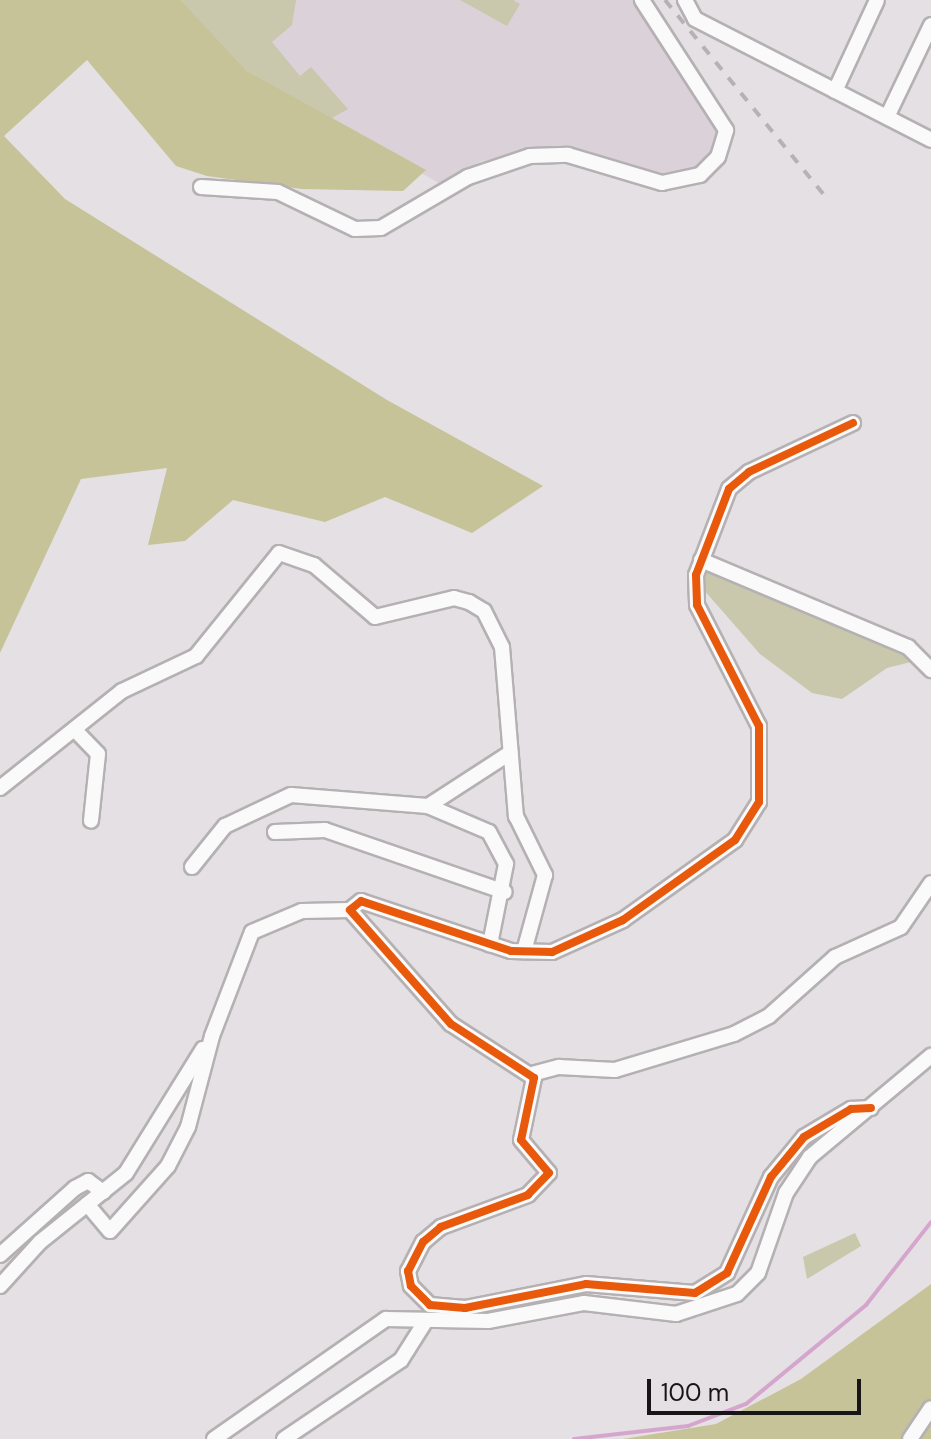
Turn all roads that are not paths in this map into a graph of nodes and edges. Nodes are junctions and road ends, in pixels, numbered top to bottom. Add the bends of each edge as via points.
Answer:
1 (642, 0) edge
2 (685, 0) edge
3 (877, 0) edge
4 (931, 25) edge
5 (835, 91) junction
6 (887, 117) junction
7 (931, 140) edge
8 (201, 187) dead end
9 (853, 423) dead end
10 (701, 560) junction
11 (931, 670) edge
12 (75, 730) junction
13 (510, 753) junction
14 (0, 788) edge
15 (428, 806) junction
16 (91, 821) dead end
17 (275, 832) dead end
18 (192, 867) dead end
19 (931, 883) edge
20 (505, 892) junction
21 (350, 910) junction
22 (490, 944) junction
23 (524, 951) junction
24 (212, 1036) junction
25 (931, 1056) edge
26 (532, 1074) junction
27 (871, 1108) junction
28 (103, 1192) junction
29 (87, 1204) junction
30 (0, 1255) edge
31 (0, 1286) edge
32 (425, 1322) junction
33 (931, 1408) edge
34 (214, 1439) edge
35 (284, 1439) edge
36 (910, 1439) edge

1 - 8 street via 726,130 718,157 700,175 662,183 568,155 530,156 468,177 381,228 355,229 278,192
2 - 5 street via 695,19
3 - 5 street
4 - 6 street
5 - 6 street
6 - 7 street
9 - 10 street via 749,472 729,489
10 - 11 street via 908,647
10 - 23 street via 697,605 755,706 763,762 756,814 735,840 623,920 587,941
12 - 13 street via 134,684 196,656 279,553 314,565 375,617 454,598 469,602 493,625 503,667
12 - 14 street
12 - 16 street via 98,754
13 - 15 street
13 - 23 street via 516,816 545,875
15 - 18 street via 291,795 225,826
15 - 20 street via 489,832 506,864
17 - 20 street via 325,830
19 - 26 street via 901,927 835,957 769,1016 734,1034 615,1070 559,1067
20 - 22 street
21 - 22 street via 361,901
21 - 24 street via 302,911 252,932
21 - 26 street via 451,1024
22 - 23 street
24 - 28 street via 126,1173
24 - 29 street via 188,1127 168,1166 110,1231
25 - 27 street
26 - 27 street via 535,1090 521,1140 549,1173 528,1195 441,1227 423,1242 408,1271 411,1286 430,1305 465,1308 586,1284 695,1293 727,1273 771,1177 804,1137 851,1109
27 - 32 street via 810,1157 786,1193 758,1273 711,1308 676,1314 584,1303 488,1321
28 - 29 street
28 - 30 street via 88,1181 75,1188
29 - 31 street
32 - 34 street via 374,1323
32 - 35 street via 401,1360
33 - 36 street

